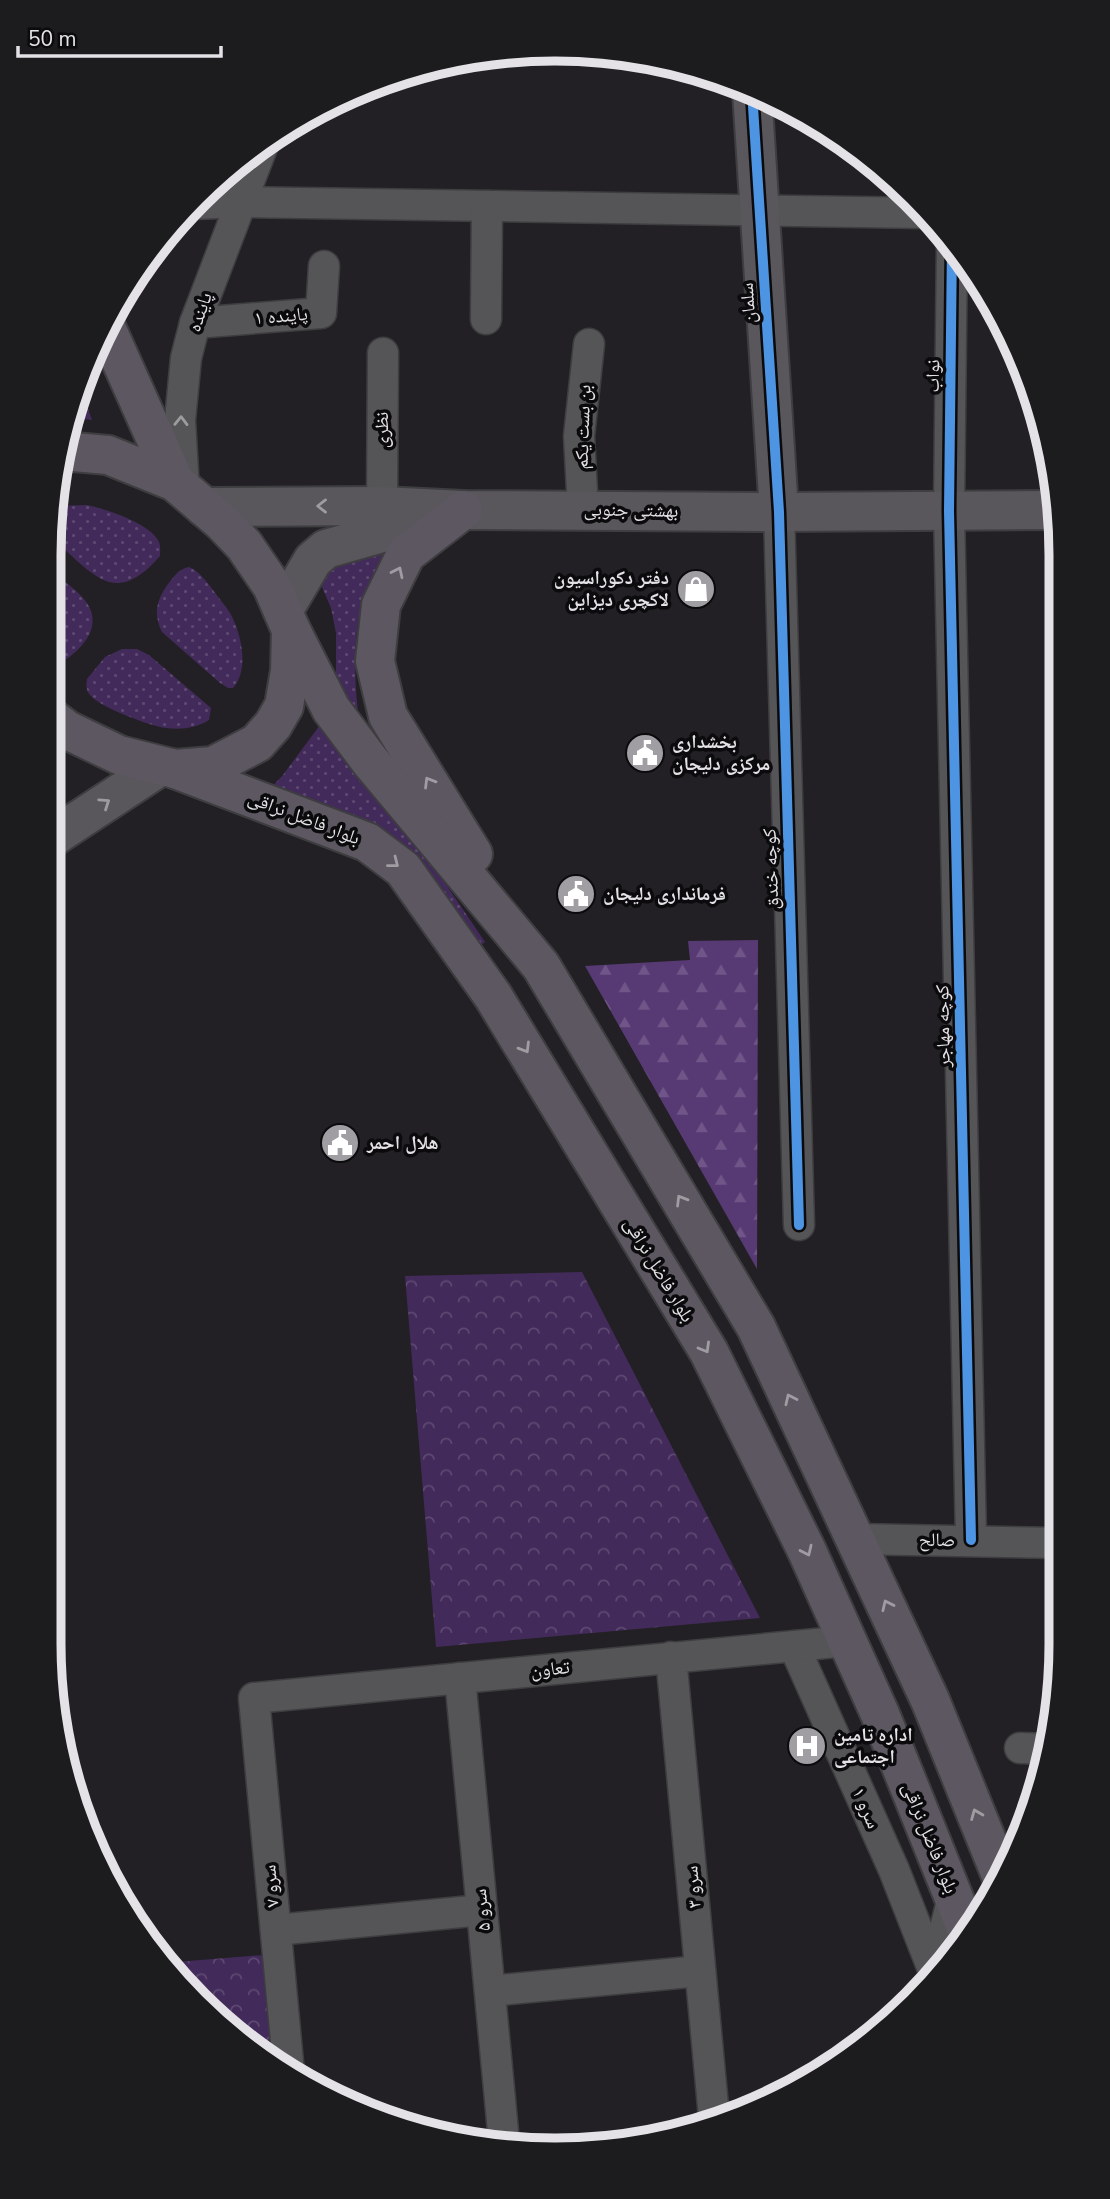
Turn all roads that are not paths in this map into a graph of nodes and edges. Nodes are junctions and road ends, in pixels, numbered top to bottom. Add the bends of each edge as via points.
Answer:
1 (753, 103) edge
2 (258, 160) edge
3 (243, 202) junction
4 (209, 203) edge
5 (487, 206) junction
6 (760, 210) junction
7 (910, 213) edge
8 (952, 261) edge
9 (324, 266) dead end
10 (486, 319) dead end
11 (195, 323) junction
12 (112, 338) edge
13 (589, 344) dead end
14 (383, 353) dead end
15 (72, 453) edge
16 (188, 492) junction
17 (382, 506) junction
18 (463, 510) junction
19 (583, 510) junction
20 (1047, 510) edge
21 (949, 511) junction
22 (779, 512) junction
23 (287, 621) junction
24 (61, 725) edge
25 (168, 767) junction
26 (61, 832) edge
27 (541, 966) junction
28 (799, 1225) dead end
29 (856, 1539) junction
30 (971, 1541) junction
31 (1049, 1543) edge
32 (847, 1641) junction
33 (794, 1646) junction
34 (671, 1657) junction
35 (460, 1678) junction
36 (254, 1698) joint
37 (997, 1865) edge
38 (482, 1910) junction
39 (959, 1912) edge
40 (276, 1930) junction
41 (944, 1949) edge
42 (931, 1964) edge
43 (701, 1970) junction
44 (490, 1991) junction
45 (288, 2059) edge
46 (713, 2112) edge
47 (503, 2135) edge

1 - 6 main road, سلمان
2 - 3 street, پاینده
3 - 4 street
3 - 5 street
3 - 11 street, پاینده
5 - 6 street
5 - 10 street
6 - 7 street
6 - 22 main road, سلمان
8 - 21 street, نواب
9 - 11 street, پاینده ۱ via 321,313
16 -> 11 street, پاینده via 180,420
12 - 16 main road
13 - 19 street, بن بست یکم via 579,436
14 - 17 street, نظری
15 - 16 main road via 108,455
17 -> 16 main road, بهشتی جنوبی
16 - 23 main road via 244,545 272,586
17 - 18 main road, بهشتی جنوبی
18 - 19 main road, بهشتی جنوبی
18 - 23 main road via 326,549 313,560
27 -> 18 main road via 388,716 376,661 381,605 406,555
19 - 22 main road, بهشتی جنوبی
20 - 21 main road, بهشتی جنوبی
21 - 22 main road, بهشتی جنوبی
21 - 30 street, کوچه مهاجر
22 - 28 street, کوچه خندق
23 - 25 main road via 290,671 285,706 273,724 257,743 214,766
23 - 27 main road via 331,709
24 - 25 main road via 119,755
26 -> 25 main road
25 -> 32 main road, بلوار فاضل نراقی via 366,842 403,869 493,996 709,1352
29 -> 27 main road via 756,1327
29 - 30 street, صالح
37 -> 29 main road via 930,1700
30 - 31 street, صالح
32 - 33 street, تعاون
32 - 39 main road, بلوار فاضل نراقی
33 - 34 street, تعاون
33 - 42 street, سرو ۱
34 - 35 street, تعاون
34 - 43 street, سرو ۳
35 - 36 street, تعاون
35 - 38 street, سرو ۵
36 - 40 street, سرو ۷
38 - 40 street
38 - 44 street, سرو ۵
39 - 41 street
40 - 45 street, سرو ۷
43 - 44 street
43 - 46 street, سرو ۳
44 - 47 street, سرو ۵

